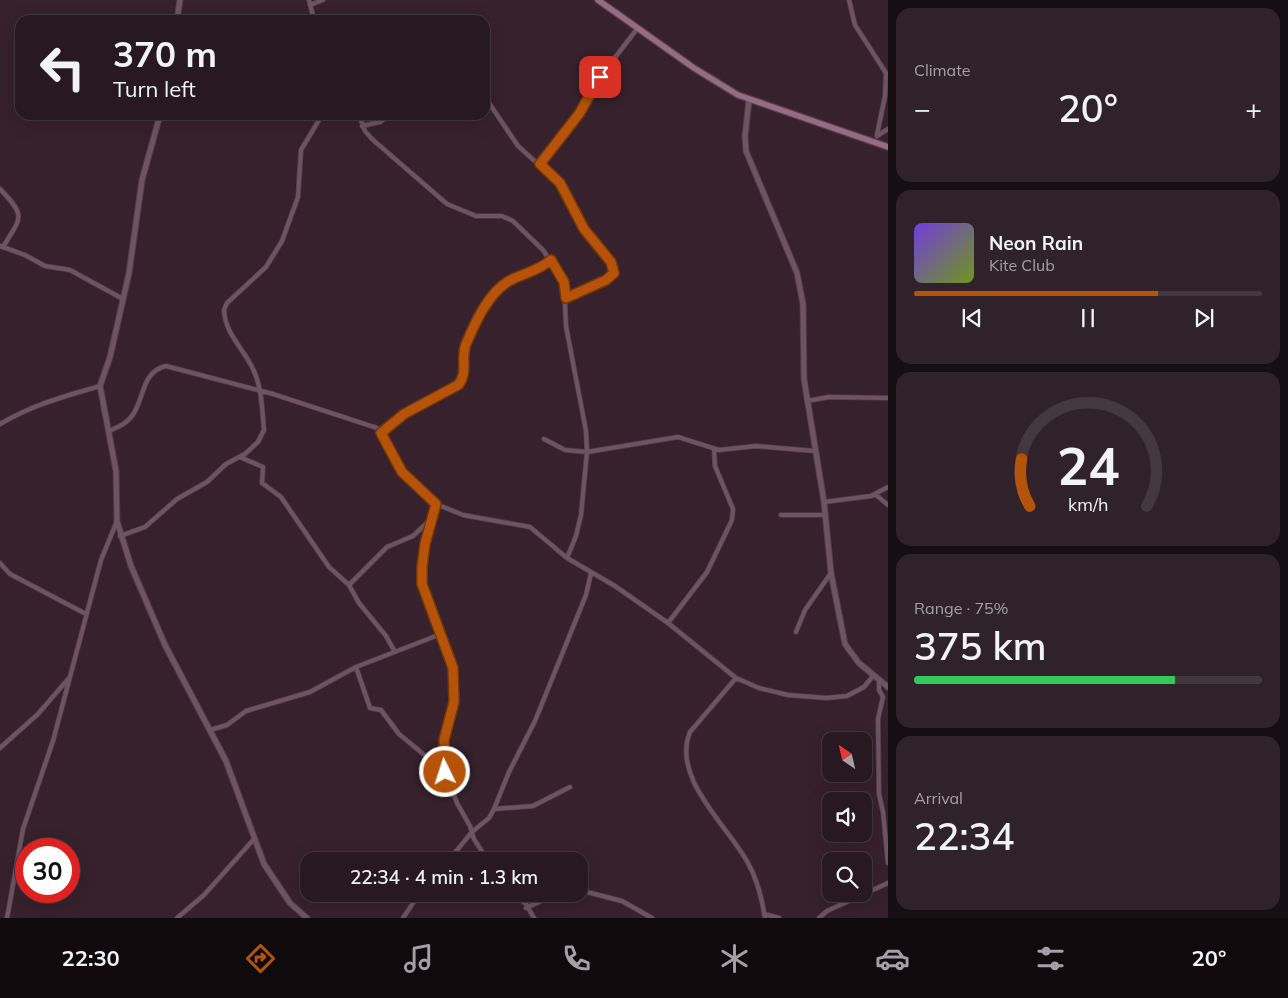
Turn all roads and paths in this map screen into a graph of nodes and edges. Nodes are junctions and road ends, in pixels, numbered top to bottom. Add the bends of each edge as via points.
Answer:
1 (180, 0) edge
2 (309, 0) edge
3 (323, 0) edge
4 (598, 0) edge
5 (849, 0) edge
6 (310, 5) junction
7 (178, 15) edge
8 (313, 15) edge
9 (637, 29) junction
10 (748, 100) junction
11 (490, 105) edge
12 (159, 120) edge
13 (319, 120) edge
14 (360, 120) edge
15 (383, 120) edge
16 (362, 126) junction
17 (888, 129) edge
18 (877, 135) junction
19 (872, 141) junction
20 (888, 147) edge
21 (540, 164) junction
22 (0, 189) edge
23 (2, 247) edge
24 (551, 260) junction
25 (566, 298) junction
26 (123, 300) junction
27 (100, 386) junction
28 (259, 390) junction
29 (888, 398) edge
30 (807, 401) junction
31 (0, 424) edge
32 (109, 430) junction
33 (381, 433) junction
34 (544, 439) dead end
35 (714, 449) junction
36 (816, 451) junction
37 (587, 452) junction
38 (240, 457) junction
39 (888, 487) edge
40 (875, 494) junction
41 (824, 502) junction
42 (436, 504) junction
43 (888, 505) edge
44 (781, 515) dead end
45 (825, 515) junction
46 (432, 518) junction
47 (117, 521) junction
48 (120, 536) junction
49 (567, 558) junction
50 (0, 563) edge
51 (591, 573) junction
52 (831, 573) junction
53 (349, 585) junction
54 (86, 614) junction
55 (668, 623) junction
56 (796, 632) dead end
57 (441, 634) junction
58 (395, 652) junction
59 (356, 667) junction
60 (873, 676) junction
61 (71, 677) junction
62 (736, 678) junction
63 (879, 681) junction
64 (888, 687) edge
65 (210, 730) junction
66 (0, 748) edge
67 (445, 772) junction
68 (570, 787) dead end
69 (494, 809) junction
70 (472, 832) junction
71 (254, 839) junction
72 (455, 852) edge
73 (482, 852) edge
74 (888, 863) edge
75 (888, 883) edge
76 (588, 892) edge
77 (414, 902) edge
78 (523, 902) edge
79 (539, 902) edge
80 (526, 908) junction
81 (765, 916) edge
82 (7, 918) edge
83 (177, 918) edge
84 (308, 918) edge
85 (403, 918) edge
86 (534, 918) edge
87 (652, 918) edge
88 (779, 918) edge
89 (819, 918) edge

1 - 7 street
2 - 6 street
3 - 6 street
4 - 9 main road
5 - 18 street via 855,25 886,73
6 - 8 street
9 - 10 main road via 717,84
9 - 21 street
10 - 19 main road
10 - 30 street via 746,151 801,287
11 - 21 street via 518,146
12 - 26 street via 142,180 134,253
13 - 28 street via 301,150 298,197 282,241 266,268 224,310 232,336 253,368
14 - 16 street
15 - 16 street
16 - 24 street via 372,139 446,204 476,216 508,218 534,239
17 - 18 street
18 - 19 street
19 - 20 main road
21 - 25 street via 560,183 584,229 614,268 614,273 606,280
22 - 23 street via 20,216
23 - 26 street via 45,266 70,270
24 - 25 street via 564,282
24 - 33 street via 538,270 507,282 492,296 465,347 465,372 458,385 404,414
25 - 37 street via 567,335
26 - 27 street
27 - 31 street via 48,400
27 - 32 street
28 - 32 street via 166,366 144,384 125,424
28 - 33 street via 377,428
28 - 38 street via 264,430 262,437
29 - 30 street via 829,397
30 - 36 street
32 - 47 street via 117,489
33 - 42 street via 402,472
34 - 37 street via 565,450
35 - 36 street via 756,446
35 - 37 street via 678,437
35 - 55 street via 715,466 733,509 732,520 707,572
36 - 41 street
37 - 49 street via 581,515
38 - 48 street via 226,464 207,482 176,499 145,527
38 - 53 street via 263,467 262,483 281,497 329,567
39 - 40 street
40 - 41 street
40 - 43 street
41 - 45 street
42 - 46 street
42 - 49 street via 463,516 525,524
44 - 45 street
45 - 52 street
46 - 53 street via 413,536 387,547
46 - 57 street via 422,567 422,584
47 - 48 street
47 - 54 street via 101,560
48 - 65 street via 165,645
49 - 51 street
50 - 54 street via 10,574
51 - 55 street
51 - 69 street via 586,595 535,720
52 - 56 street via 805,610
52 - 60 street via 845,644
53 - 58 street
54 - 61 street
55 - 62 street
57 - 58 street
57 - 67 street via 453,668 455,688 444,740
58 - 59 street
59 - 65 street via 319,689 246,711 227,725
59 - 67 street via 370,708 381,710 399,734
60 - 62 street via 847,696 826,698 788,695
60 - 63 street
61 - 66 street via 38,714
61 - 82 street via 23,829
62 - 81 street via 690,732 686,740 687,757 696,788 757,880
63 - 64 street
63 - 74 street via 882,696 878,719 879,794
65 - 71 street via 237,789
67 - 70 street
68 - 69 street via 533,806
69 - 70 street
70 - 72 street
70 - 73 street
71 - 83 street via 204,895
71 - 84 street via 272,878 290,902
75 - 89 street via 826,911
76 - 87 street via 622,900
77 - 85 street
78 - 80 street
79 - 80 street
80 - 86 street
81 - 88 street

